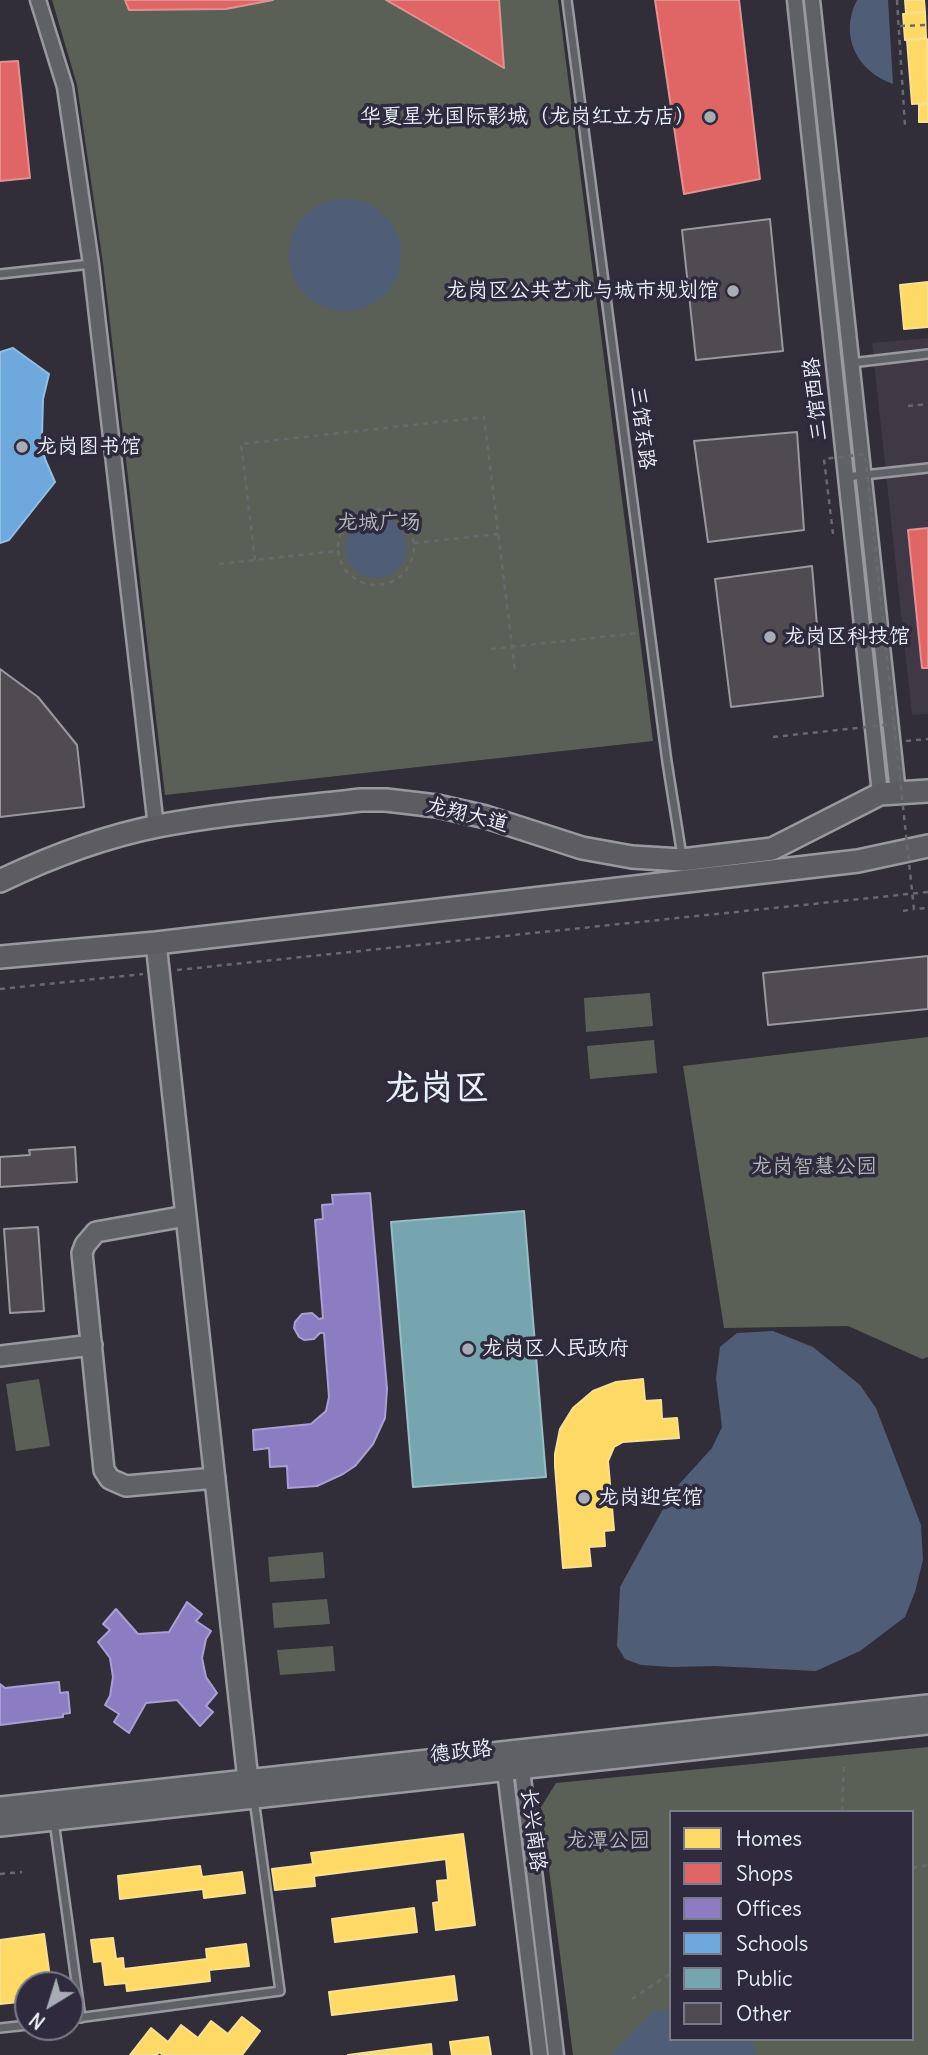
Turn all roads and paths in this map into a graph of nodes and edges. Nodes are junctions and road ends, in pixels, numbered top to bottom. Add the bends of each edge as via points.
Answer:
1 (38, 0) edge
2 (567, 0) edge
3 (795, 0) edge
4 (812, 0) edge
5 (897, 0) edge
6 (928, 24) edge
7 (899, 26) junction
8 (905, 125) dead end
9 (90, 264) junction
10 (0, 274) edge
11 (928, 354) edge
12 (851, 363) junction
13 (928, 404) edge
14 (908, 406) dead end
15 (928, 468) edge
16 (863, 475) junction
17 (846, 477) junction
18 (498, 534) junction
19 (833, 534) dead end
20 (414, 543) junction
21 (337, 551) junction
22 (255, 560) junction
23 (219, 564) dead end
24 (650, 632) junction
25 (512, 646) junction
26 (491, 649) dead end
27 (516, 671) dead end
28 (894, 724) junction
29 (773, 737) dead end
30 (928, 739) edge
31 (896, 742) junction
32 (928, 791) edge
33 (889, 794) junction
34 (156, 827) junction
35 (928, 846) edge
36 (682, 860) junction
37 (0, 881) edge
38 (928, 891) edge
39 (928, 908) edge
40 (914, 909) junction
41 (904, 911) dead end
42 (156, 943) junction
43 (0, 957) edge
44 (159, 972) junction
45 (0, 989) edge
46 (186, 1216) junction
47 (92, 1345) junction
48 (0, 1356) edge
49 (215, 1478) junction
50 (928, 1706) edge
51 (928, 1724) edge
52 (512, 1751) junction
53 (844, 1765) dead end
54 (513, 1770) junction
55 (251, 1789) junction
56 (0, 1807) edge
57 (842, 1810) edge
58 (54, 1820) junction
59 (0, 1826) edge
60 (22, 1872) dead end
61 (0, 1874) edge
62 (75, 1971) edge
63 (669, 1974) edge
64 (632, 1999) dead end
65 (84, 2018) edge
66 (540, 2055) edge
67 (555, 2055) edge

1 - 9 street via 65,87
2 - 24 lane, 三馆东路
3 - 17 street, 三馆西路
4 - 12 street, 三馆西路
5 - 7 path
6 - 7 path
7 - 8 path
9 - 10 lane
9 - 34 street
11 - 12 lane
12 - 16 street, 三馆西路
13 - 14 path
15 - 16 lane
16 - 17 lane
16 - 33 street, 三馆西路
17 - 33 street, 三馆西路
18 - 20 path
18 - 22 path via 484,417 471,418 241,444
18 - 25 path
19 - 28 path, bridge via 824,459 865,454
20 - 21 path via 400,517 371,509 345,523
20 - 21 path via 406,571 380,586 352,577
21 - 22 path
22 - 23 path
24 - 25 path
24 - 36 lane, 三馆东路
25 - 26 path
25 - 27 path
28 - 29 path, bridge
28 - 31 path, bridge
30 - 31 path
31 - 40 path, bridge
32 - 33 main road, 龙翔大道
33 - 36 main road, 龙翔大道 via 772,849
34 - 36 main road, 龙翔大道 via 386,800 461,810 582,848
34 - 37 main road, 龙翔大道 via 77,848
35 - 42 main road via 858,861
38 - 44 path
39 - 40 path, bridge
40 - 41 path, bridge
42 - 43 main road
42 - 44 main road
44 - 45 path
44 - 46 main road
46 - 47 main road via 107,1228 89,1238 82,1260
46 - 49 main road
47 - 48 main road
47 - 49 main road via 104,1470 110,1479 126,1486
49 - 55 main road
50 - 52 main road, 德政路
51 - 54 main road, 德政路
52 - 54 street, 长兴南路
52 - 55 main road, 德政路
53 - 57 path
54 - 55 main road, 德政路
54 - 66 street, 长兴南路
54 - 67 street, 长兴南路
55 - 56 main road, 德政路
55 - 58 main road, 德政路
55 - 65 lane via 280,1991
58 - 59 main road, 德政路
58 - 62 lane
60 - 61 path
63 - 64 path

